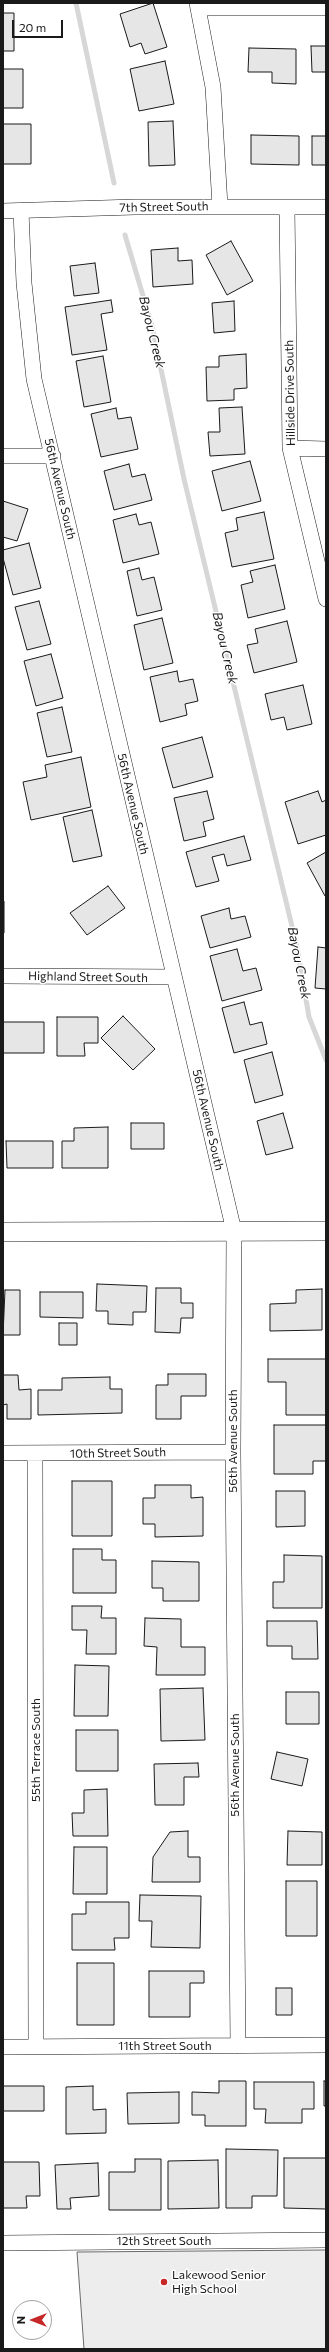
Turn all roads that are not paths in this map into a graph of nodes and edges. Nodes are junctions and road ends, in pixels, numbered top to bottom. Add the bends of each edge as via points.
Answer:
1 (198, 6) edge
2 (326, 8) edge
3 (220, 206) junction
4 (326, 207) edge
5 (287, 208) junction
6 (3, 211) edge
7 (21, 211) junction
8 (290, 448) junction
9 (326, 449) edge
10 (3, 456) edge
11 (52, 456) junction
12 (326, 599) edge
13 (3, 976) edge
14 (174, 977) junction
15 (234, 1231) junction
16 (326, 1231) edge
17 (3, 1232) edge
18 (233, 1452) junction
19 (3, 1453) edge
20 (35, 1454) junction
21 (326, 2045) edge
22 (238, 2046) junction
23 (3, 2047) edge
24 (36, 2047) junction
25 (326, 2240) edge
26 (3, 2243) edge

1 - 2 street
1 - 3 street via 213,87
3 - 5 street, 7th Street South
3 - 7 street, 7th Street South
4 - 5 street, 7th Street South
5 - 8 street, Hillside Drive South
6 - 7 street, 7th Street South
7 - 11 street, 56th Avenue South via 24,283 34,379
8 - 9 street
8 - 12 street, Hillside Drive South
10 - 11 street
11 - 14 street, 56th Avenue South
13 - 14 street, Highland Street South
14 - 15 street, 56th Avenue South
15 - 16 street
15 - 17 street
15 - 18 street, 56th Avenue South
18 - 20 street, 10th Street South
18 - 22 street, 56th Avenue South
19 - 20 street, 10th Street South
20 - 24 street, 55th Terrace South
21 - 22 street, 11th Street South
22 - 24 street, 11th Street South
23 - 24 street, 11th Street South
25 - 26 street, 12th Street South

